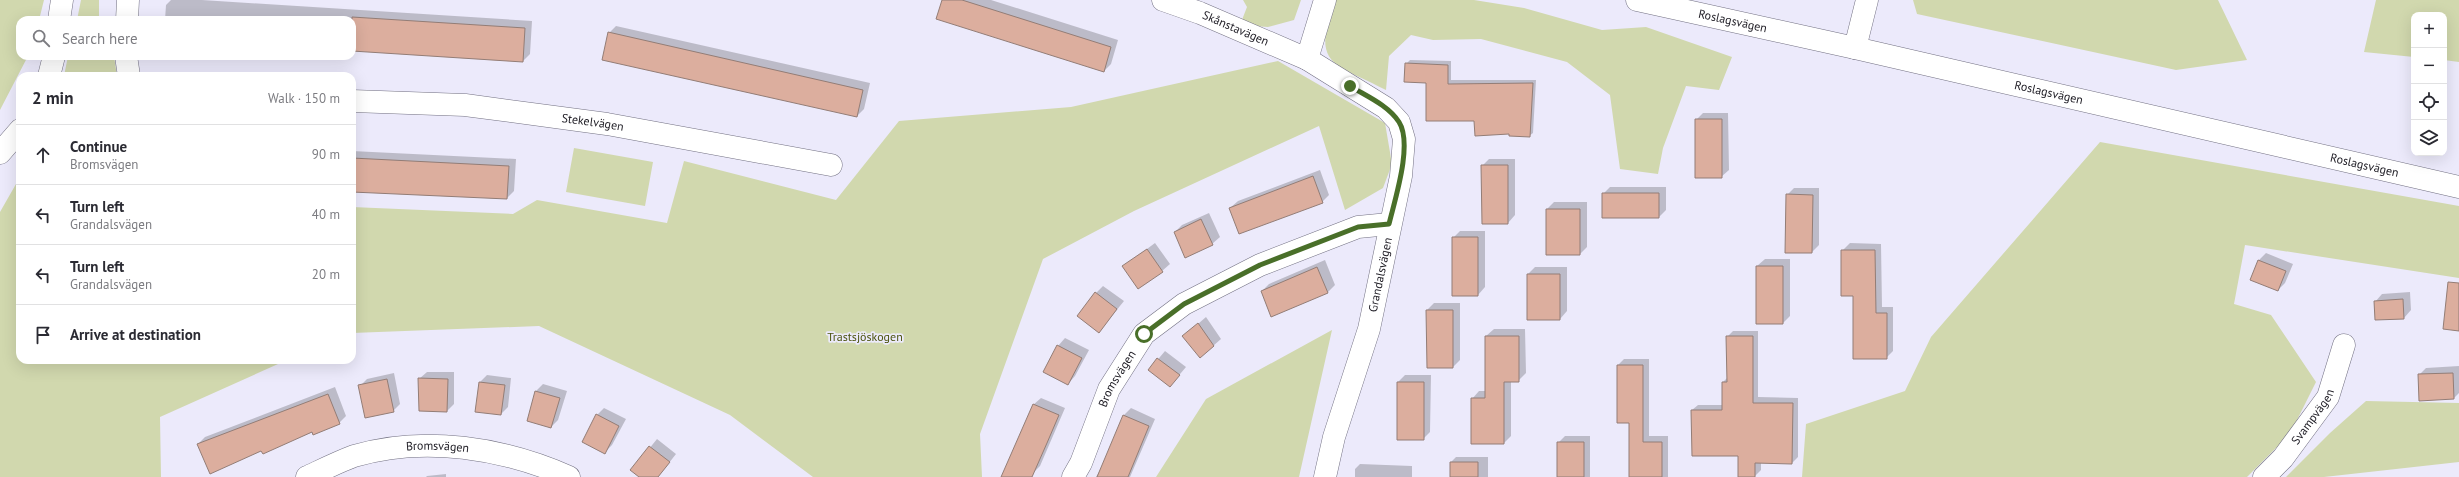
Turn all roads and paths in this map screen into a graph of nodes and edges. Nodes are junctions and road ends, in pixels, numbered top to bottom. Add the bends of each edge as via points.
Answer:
1 (62, 0) edge
2 (128, 0) edge
3 (1163, 0) edge
4 (1325, 0) edge
5 (1637, 0) edge
6 (1867, 0) edge
7 (60, 16) edge
8 (127, 16) edge
9 (1855, 48) junction
10 (1307, 59) junction
11 (53, 60) edge
12 (127, 60) edge
13 (50, 72) edge
14 (128, 72) edge
15 (356, 101) edge
16 (16, 135) edge
17 (0, 153) edge
18 (831, 166) dead end
19 (2459, 187) edge
20 (1389, 224) junction
21 (2344, 345) dead end
22 (307, 477) edge
23 (568, 477) edge
24 (1073, 477) edge
25 (1325, 477) edge
26 (2264, 477) edge

1 - 7 street
2 - 8 street
3 - 10 street, Skånstavägen
4 - 10 street
5 - 9 street, Roslagsvägen
6 - 9 street
9 - 19 street, Roslagsvägen
10 - 20 street, Grandalsvägen via 1386,108 1399,122 1404,139 1401,176
11 - 13 street
12 - 14 street
15 - 18 street, Stekelvägen via 465,105 607,124
16 - 17 street
20 - 24 street, Bromsvägen via 1358,227 1260,265 1184,304 1144,334 1109,388 1081,463
20 - 25 street, Grandalsvägen via 1369,329 1334,437
21 - 26 street, Svampvägen via 2328,397 2282,458
22 - 23 street, Bromsvägen via 354,456 406,447 495,452 528,460

